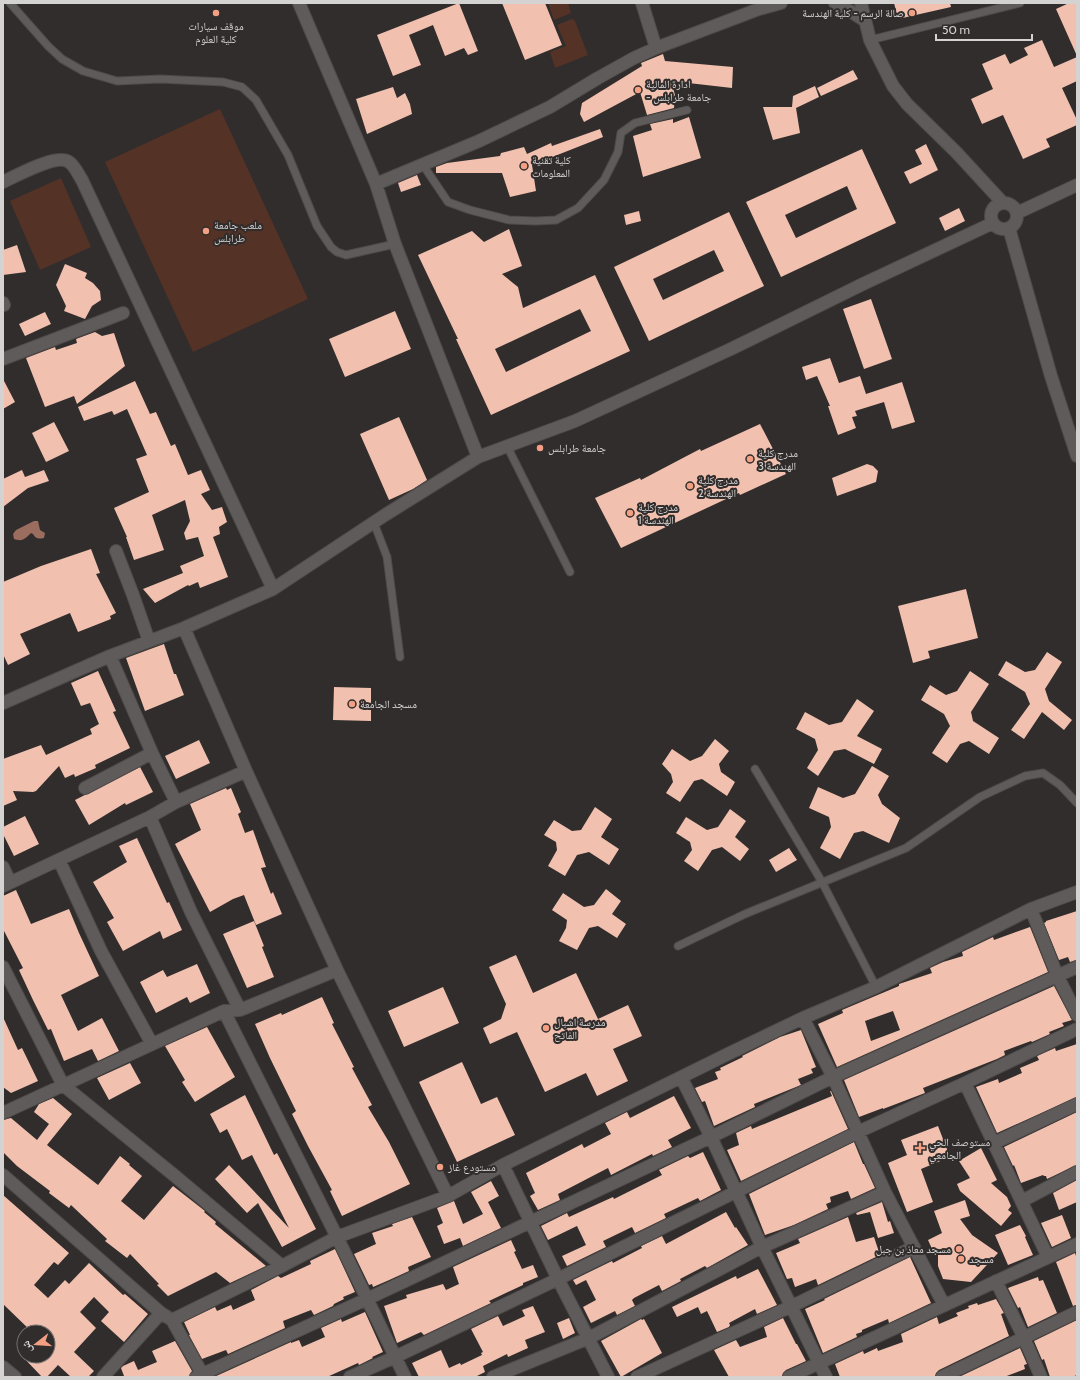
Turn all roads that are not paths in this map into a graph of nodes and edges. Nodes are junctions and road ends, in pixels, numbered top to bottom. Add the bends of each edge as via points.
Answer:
1 (10, 3) edge
2 (299, 3) edge
3 (642, 3) edge
4 (781, 3) edge
5 (834, 3) edge
6 (861, 3) edge
7 (1020, 3) edge
8 (864, 20) junction
9 (870, 40) junction
10 (656, 48) junction
11 (687, 110) dead end
12 (423, 165) junction
13 (3, 182) edge
14 (376, 184) junction
15 (1077, 185) edge
16 (1003, 203) junction
17 (1017, 213) junction
18 (994, 223) junction
19 (1010, 228) junction
20 (395, 244) junction
21 (123, 313) dead end
22 (3, 359) edge
23 (508, 446) junction
24 (1077, 456) edge
25 (478, 457) junction
26 (374, 523) junction
27 (116, 551) dead end
28 (570, 572) dead end
29 (274, 589) junction
30 (184, 628) junction
31 (149, 641) junction
32 (110, 656) junction
33 (400, 657) dead end
34 (3, 703) edge
35 (152, 753) junction
36 (755, 769) dead end
37 (246, 771) junction
38 (85, 788) dead end
39 (176, 802) junction
40 (1077, 803) edge
41 (150, 817) junction
42 (59, 860) junction
43 (3, 867) edge
44 (822, 882) junction
45 (6, 884) edge
46 (1077, 892) edge
47 (1031, 909) junction
48 (678, 946) dead end
49 (3, 967) edge
50 (1077, 968) edge
51 (337, 970) junction
52 (1057, 975) junction
53 (876, 987) junction
54 (240, 1010) junction
55 (224, 1011) junction
56 (1077, 1015) edge
57 (802, 1018) junction
58 (1077, 1029) edge
59 (152, 1044) junction
60 (681, 1077) junction
61 (833, 1077) junction
62 (965, 1083) junction
63 (63, 1085) junction
64 (1077, 1104) edge
65 (3, 1113) edge
66 (858, 1132) junction
67 (711, 1137) junction
68 (994, 1143) junction
69 (502, 1165) junction
70 (1077, 1172) edge
71 (3, 1175) edge
72 (736, 1192) junction
73 (886, 1192) junction
74 (448, 1196) junction
75 (1022, 1200) junction
76 (530, 1222) junction
77 (337, 1237) junction
78 (1077, 1244) edge
79 (762, 1247) junction
80 (914, 1247) junction
81 (1048, 1257) junction
82 (282, 1266) junction
83 (558, 1279) junction
84 (996, 1281) junction
85 (367, 1299) junction
86 (944, 1305) junction
87 (792, 1306) junction
88 (1077, 1312) edge
89 (161, 1313) junction
90 (172, 1320) junction
91 (589, 1338) junction
92 (1024, 1338) junction
93 (395, 1357) junction
94 (819, 1362) junction
95 (3, 1367) edge
96 (201, 1376) edge
97 (15, 1377) edge
98 (103, 1377) edge
99 (350, 1377) edge
100 (405, 1377) edge
101 (493, 1377) edge
102 (608, 1377) edge
103 (637, 1377) edge
104 (789, 1377) edge
105 (826, 1377) edge
106 (942, 1377) edge
107 (1042, 1377) edge

1 - 20 lane via 48,46 83,71 117,81 223,82 242,87 256,100 288,156 317,226 331,247 346,255
2 - 14 street
3 - 10 street
4 - 10 street
5 - 8 street
6 - 8 street
7 - 9 lane
8 - 9 street
9 - 16 street via 889,79 907,104
10 - 12 street via 550,107
11 - 12 lane via 636,123 620,133 618,152 604,180 578,208 556,220 509,220 448,202
12 - 14 street
13 - 29 street via 40,165 62,159 69,162 82,180
14 - 20 street
15 - 17 street
16 - 17 street via 1013,206
16 - 18 street via 998,204 992,212
17 - 19 street via 1016,222
18 - 19 street via 999,227
18 - 23 street via 862,284 733,348 582,417
19 - 24 street via 1051,376
20 - 25 street
21 - 22 street
23 - 25 street
23 - 28 lane
25 - 26 street
26 - 29 street
26 - 33 lane via 387,557
27 - 31 street
29 - 30 street
30 - 31 street
30 - 37 street
31 - 32 street
32 - 34 street
32 - 35 street
35 - 38 street
35 - 39 street
36 - 44 lane
37 - 39 street
37 - 51 street
39 - 41 street
40 - 44 lane via 1060,785 1043,773 1025,776 980,797 906,848
41 - 42 street
41 - 54 street via 191,912
42 - 45 street
42 - 59 street via 101,951
43 - 45 street
44 - 48 lane via 745,914
44 - 53 lane
46 - 47 street
47 - 52 street
47 - 53 street
49 - 63 street
50 - 52 street
51 - 54 street
51 - 74 street
52 - 56 street
52 - 61 street
53 - 57 street
54 - 55 street
55 - 59 street
55 - 77 street
57 - 60 street
57 - 61 street
58 - 62 street
59 - 63 street
60 - 67 street
60 - 69 street
61 - 66 street
61 - 67 street
62 - 66 street
62 - 68 street
63 - 65 street
63 - 82 street
64 - 68 street
66 - 72 street
66 - 73 street
67 - 72 street
67 - 76 street
68 - 75 street
69 - 74 street
69 - 76 street
70 - 75 street
71 - 89 street
72 - 79 street
72 - 83 street
73 - 79 street
73 - 80 street
74 - 77 street
75 - 81 street
76 - 83 street
76 - 85 street
77 - 82 street
77 - 85 street
78 - 81 street
79 - 87 street
79 - 91 street
80 - 86 street
80 - 87 street
81 - 84 street
82 - 90 street
83 - 91 street
83 - 93 street
84 - 86 street
84 - 92 street
85 - 93 street
85 - 96 street
86 - 94 street
87 - 94 street
87 - 103 street
88 - 92 street
89 - 90 street
89 - 98 street
90 - 96 street
91 - 101 street
91 - 102 street
92 - 106 street
92 - 107 street
93 - 99 street
93 - 100 street
94 - 104 street
94 - 105 street
95 - 97 street

